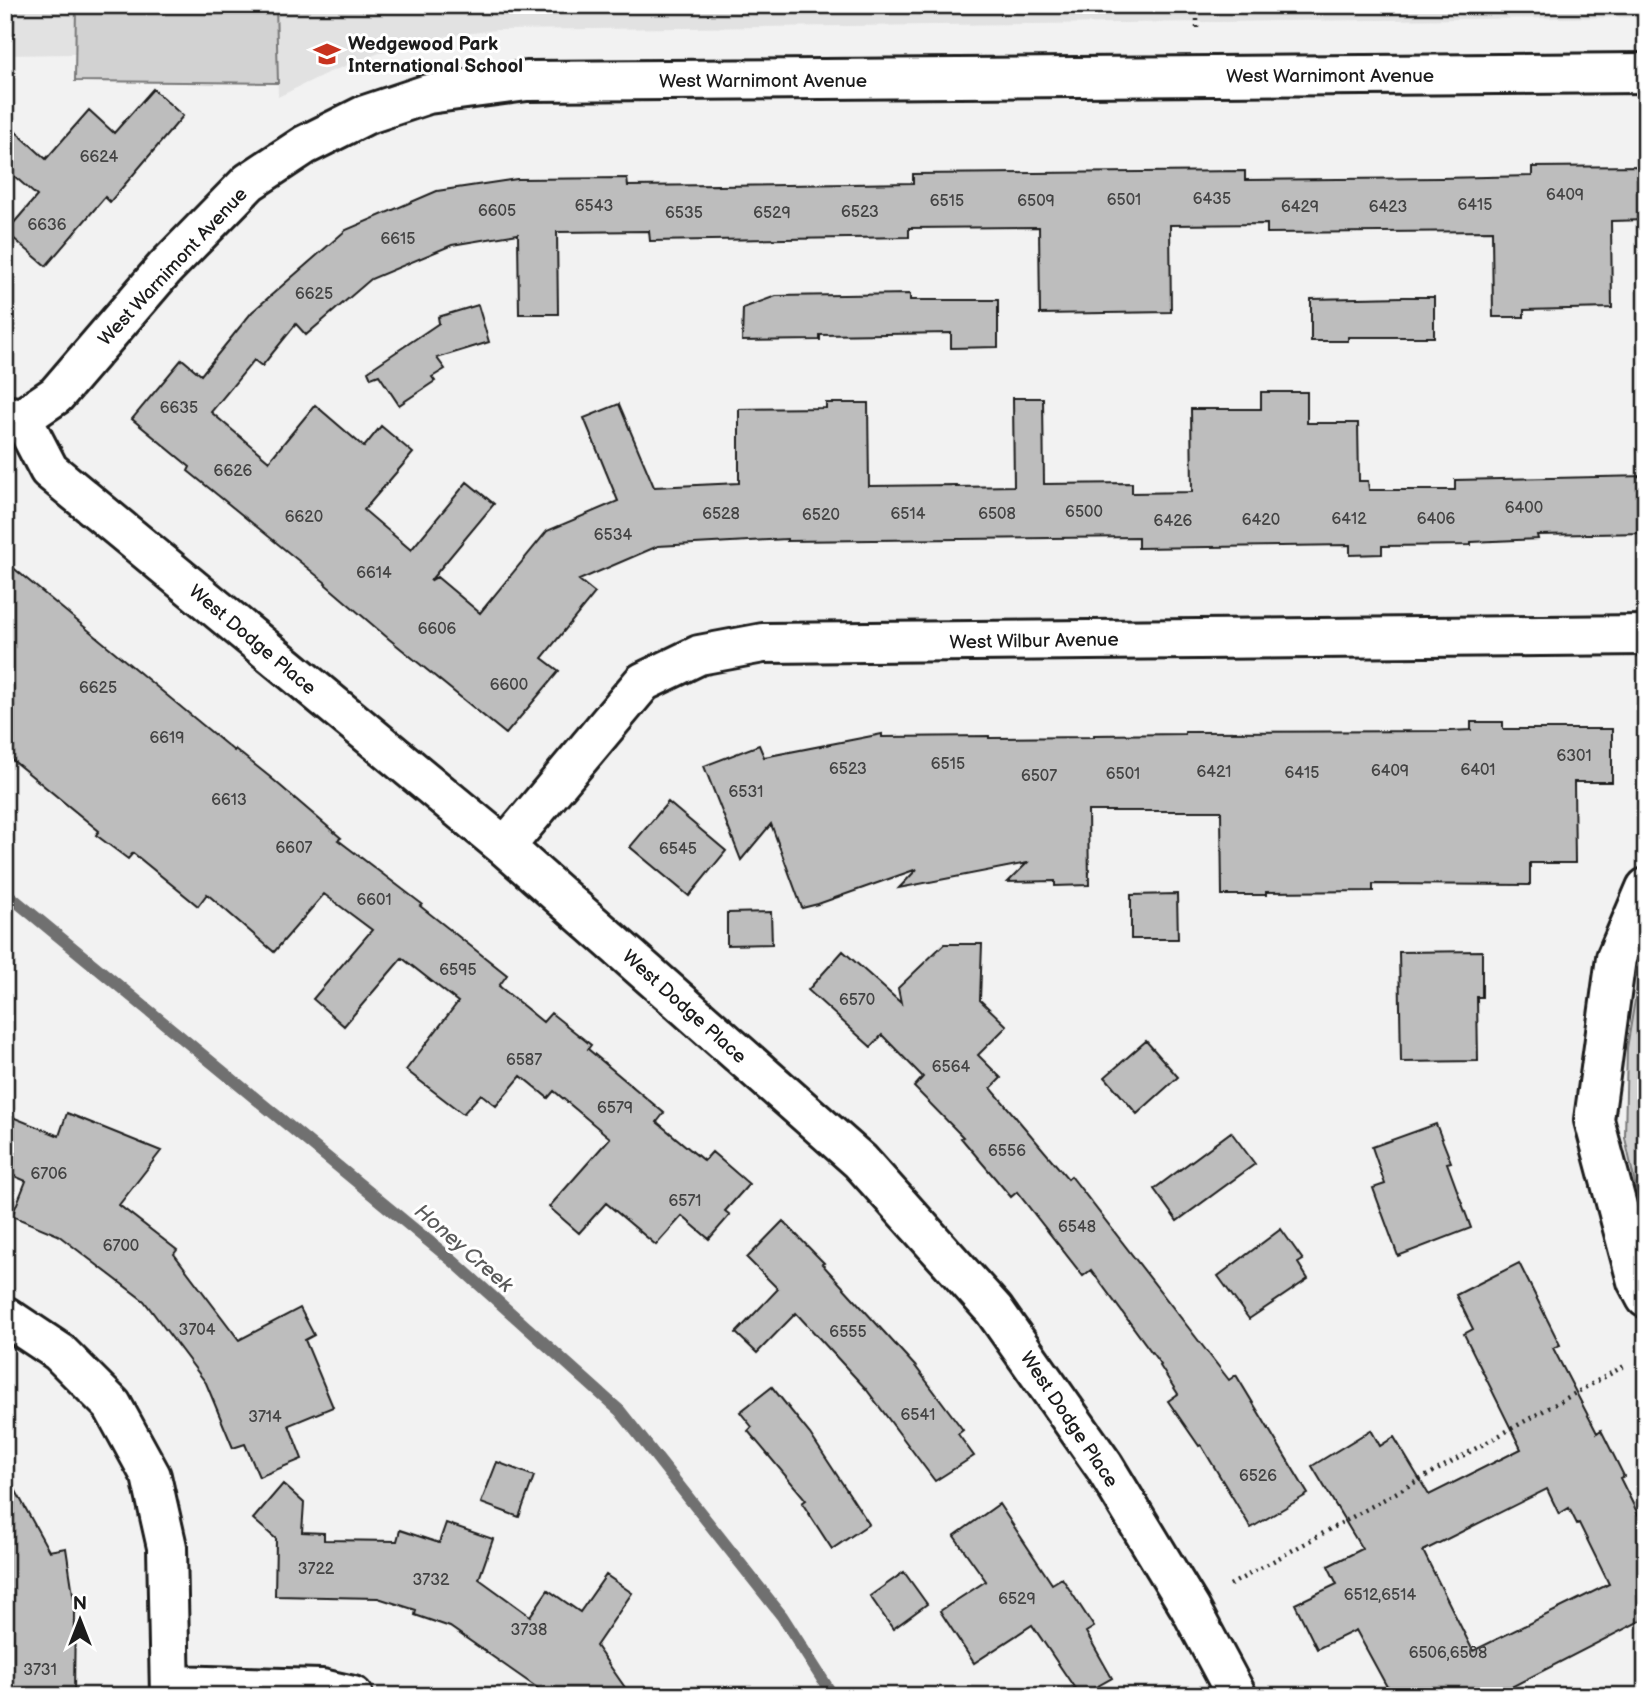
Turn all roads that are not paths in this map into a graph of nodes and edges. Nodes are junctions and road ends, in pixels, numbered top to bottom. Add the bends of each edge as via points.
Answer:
1 (1646, 73) edge
2 (14, 416) edge
3 (1646, 635) edge
4 (505, 846) junction
5 (1646, 888) edge
6 (1646, 1298) edge
7 (5, 1316) edge
8 (170, 1690) edge
9 (353, 1696) edge
10 (1237, 1696) edge

1 - 2 street, West Warnimont Avenue via 527,81 428,94 365,115 305,145 249,182 165,268 56,395
2 - 4 street, West Dodge Place via 49,470
3 - 4 street, West Wilbur Avenue via 763,643 699,655 643,682
4 - 10 street, West Dodge Place via 860,1161 994,1310 1104,1466
5 - 6 street via 1616,958 1594,1120 1637,1281
7 - 8 street via 59,1352 112,1405 151,1476 167,1547
8 - 9 street via 322,1689

